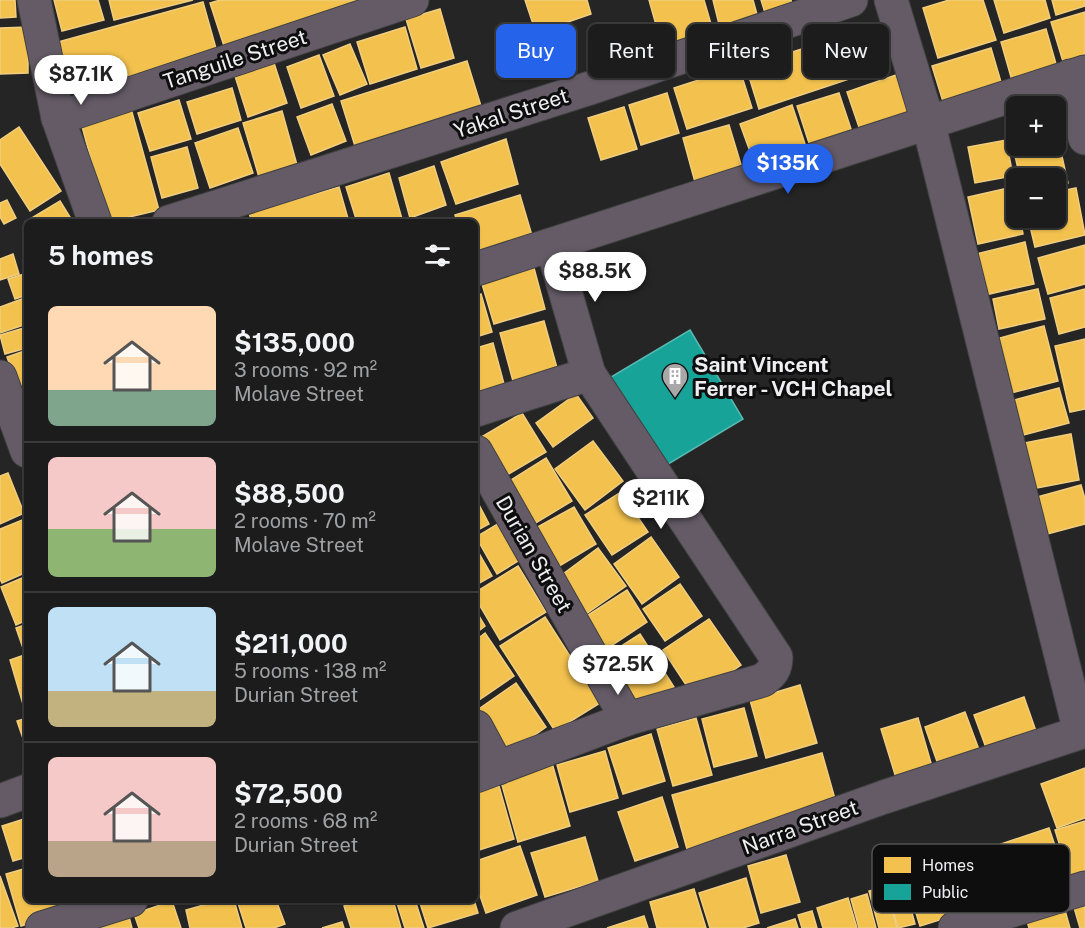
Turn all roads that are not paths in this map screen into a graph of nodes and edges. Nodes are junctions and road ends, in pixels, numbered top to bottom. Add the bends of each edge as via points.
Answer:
1 (34, 0) edge
2 (412, 0) edge
3 (851, 0) edge
4 (891, 0) edge
5 (1078, 74) edge
6 (58, 118) junction
7 (928, 122) junction
8 (1085, 138) edge
9 (94, 219) edge
10 (178, 219) edge
11 (552, 246) junction
12 (478, 268) edge
13 (589, 374) junction
14 (0, 377) edge
15 (478, 409) edge
16 (24, 443) edge
17 (478, 456) edge
18 (627, 719) junction
19 (1082, 732) edge
20 (478, 735) edge
21 (487, 772) edge
22 (24, 792) edge
23 (0, 801) edge
24 (1085, 888) edge
25 (1070, 893) edge
26 (121, 903) edge
27 (1004, 913) edge
28 (42, 928) edge
29 (517, 928) edge
30 (955, 928) edge

1 - 6 street
2 - 6 street, Tanguile Street
3 - 10 street, Yakal Street
4 - 7 street
5 - 7 street
5 - 8 street
6 - 9 street
7 - 11 street
7 - 19 street
11 - 12 street
11 - 13 street
13 - 15 street
13 - 18 street via 776,657 773,672 763,680
14 - 16 street
17 - 18 street, Durian Street
18 - 21 street
19 - 29 street, Narra Street via 884,797
20 - 21 street
22 - 23 street
24 - 25 street
26 - 28 street
27 - 30 street

